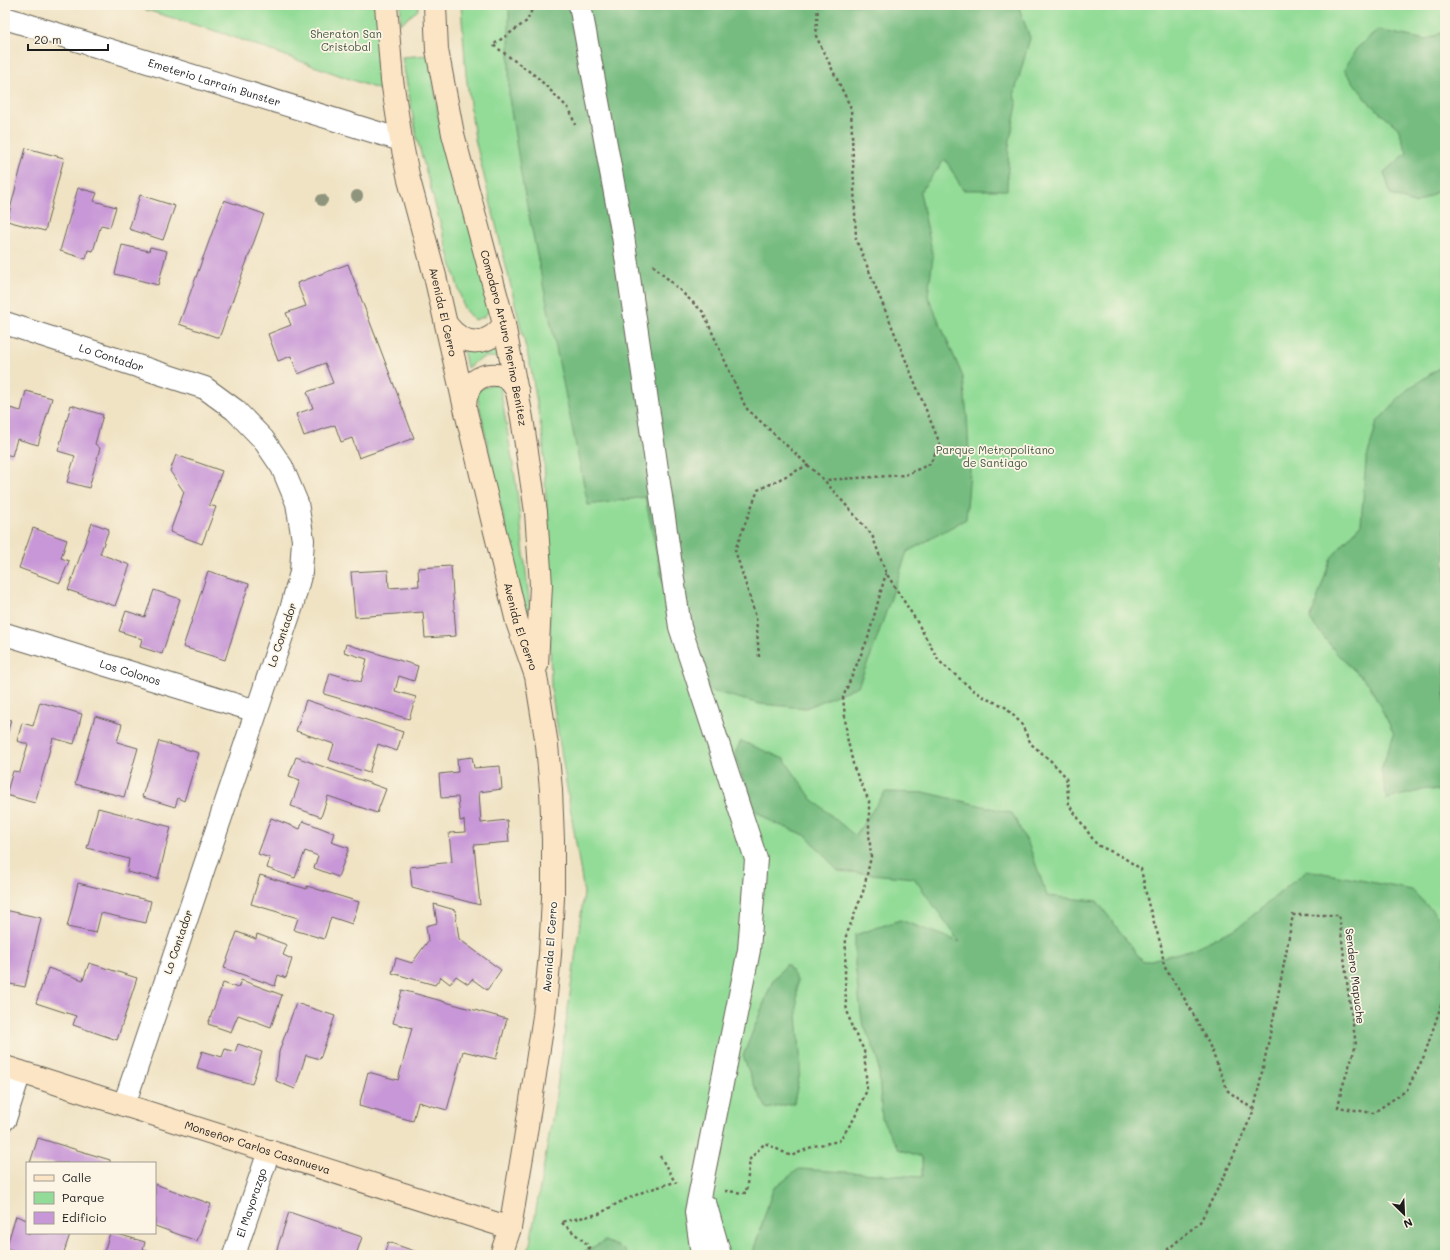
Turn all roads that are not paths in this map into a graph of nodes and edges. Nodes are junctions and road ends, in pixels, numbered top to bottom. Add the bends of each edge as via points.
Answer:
1 (386, 5) edge
2 (435, 5) edge
3 (580, 5) edge
4 (5, 18) edge
5 (401, 140) junction
6 (5, 323) edge
7 (504, 324) junction
8 (447, 325) junction
9 (518, 392) junction
10 (465, 408) junction
11 (5, 634) edge
12 (536, 676) junction
13 (256, 711) junction
14 (13, 1069) edge
15 (124, 1105) junction
16 (5, 1119) edge
17 (269, 1151) junction
18 (701, 1186) junction
19 (510, 1228) junction
20 (234, 1255) edge
21 (501, 1255) edge
22 (702, 1255) edge
23 (720, 1255) edge

1 - 5 street, Avenida El Cerro via 392,80
2 - 7 street, Comodoro Arturo Merino Benítez via 437,50 453,134
3 - 18 street via 624,236 680,627 756,859 749,950
4 - 5 street, Emeterio Larraín Bunster
5 - 8 street, Avenida El Cerro
6 - 13 street, Lo Contador via 205,388 235,410 263,439 282,467 297,503 303,540 302,572
7 - 8 street via 490,338 471,342 453,333
7 - 9 street, Comodoro Arturo Merino Benítez
8 - 10 street, Avenida El Cerro
9 - 10 street via 510,381 500,375 488,374 477,379 469,387
9 - 12 street, Comodoro Arturo Merino Benítez via 536,512 540,578
10 - 12 street, Avenida El Cerro via 518,622
11 - 13 street, Los Colonos
12 - 19 street, Avenida El Cerro via 551,790 553,898 544,1016
13 - 15 street, Lo Contador
14 - 15 street, Monseñor Carlos Casanueva
14 - 16 street
15 - 17 street, Monseñor Carlos Casanueva
17 - 19 street, Monseñor Carlos Casanueva
17 - 20 street, El Mayorazgo
18 - 22 street via 696,1212
18 - 23 street
19 - 21 street, Avenida El Cerro

